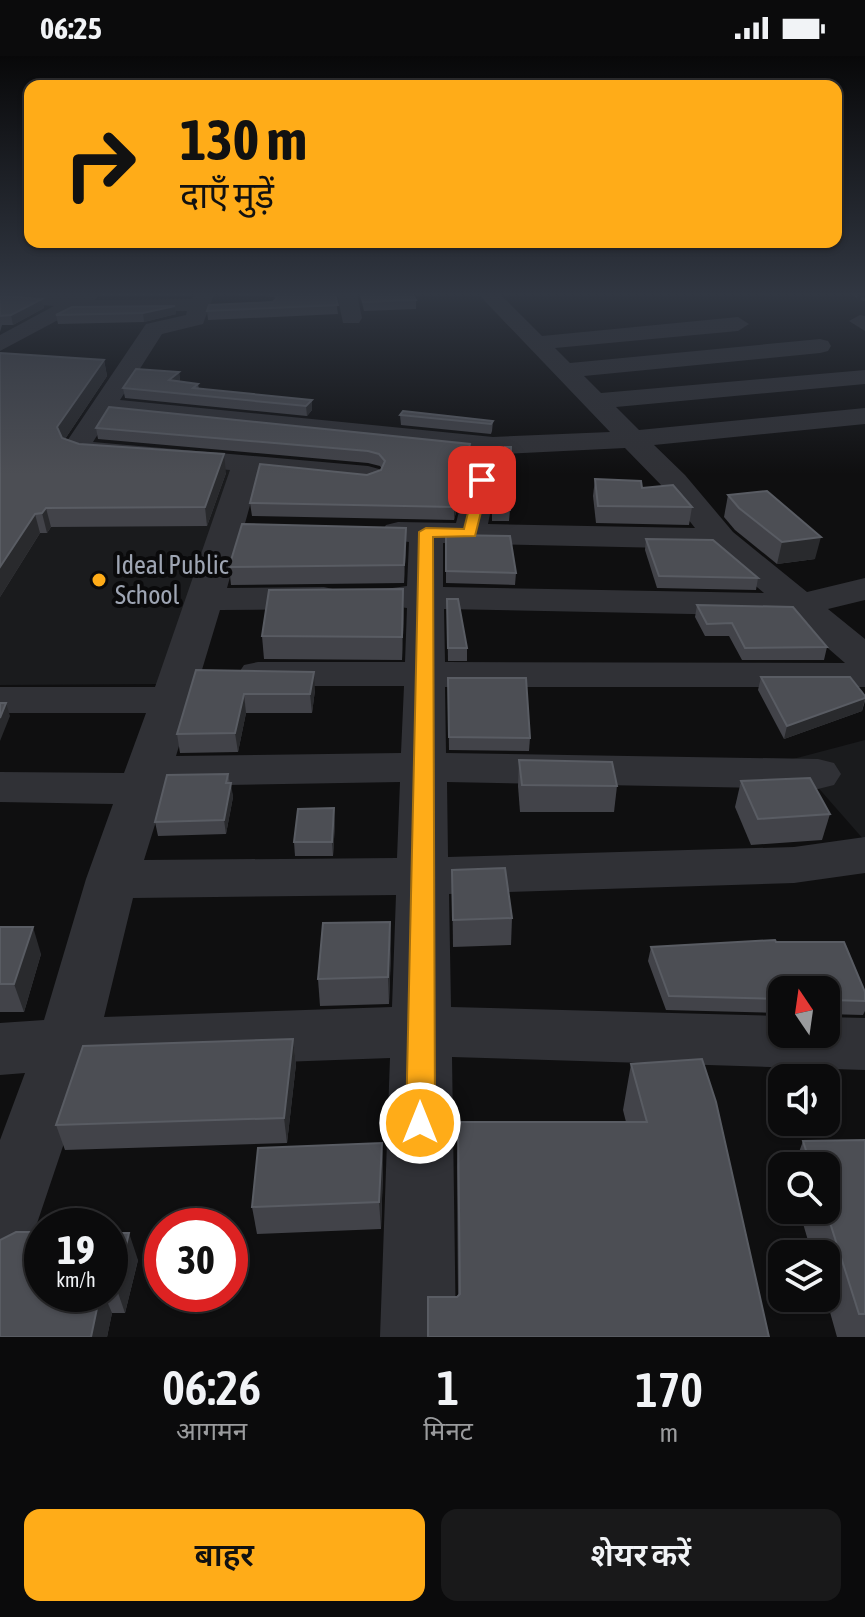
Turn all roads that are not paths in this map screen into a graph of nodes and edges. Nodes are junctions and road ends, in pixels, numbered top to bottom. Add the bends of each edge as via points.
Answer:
1 (137, 354) edge
2 (548, 354) edge
3 (741, 354) edge
4 (565, 371) junction
5 (865, 377) edge
6 (597, 401) junction
7 (102, 406) junction
8 (865, 416) edge
9 (377, 435) junction
10 (631, 439) junction
11 (493, 446) junction
12 (247, 463) junction
13 (367, 503) junction
14 (448, 533) junction
15 (721, 539) junction
16 (865, 589) edge
17 (425, 597) junction
18 (205, 599) junction
19 (800, 605) junction
20 (865, 659) edge
21 (865, 675) edge
22 (424, 676) junction
23 (176, 686) junction
24 (0, 700) edge
25 (423, 767) junction
26 (818, 774) dead end
27 (145, 780) junction
28 (0, 787) edge
29 (865, 855) edge
30 (423, 876) junction
31 (112, 879) junction
32 (421, 1031) junction
33 (67, 1044) junction
34 (865, 1044) edge
35 (0, 1049) edge
36 (0, 1234) edge
37 (418, 1337) edge

1 - 7 street
2 - 4 street
3 - 4 street
4 - 6 street
5 - 6 street
6 - 10 street
7 - 9 street
7 - 12 street via 77,447
8 - 10 street
9 - 11 street
9 - 13 street
10 - 11 street
10 - 15 street
11 - 14 street
12 - 13 street
12 - 18 street via 245,528
13 - 14 street
14 - 15 street
14 - 17 street
15 - 19 street
16 - 19 street
17 - 18 street
17 - 19 street
17 - 22 street
18 - 23 street
19 - 20 street
21 - 22 street
22 - 23 street
22 - 25 street
23 - 24 street
23 - 27 street
25 - 26 street
25 - 27 street
25 - 30 street
27 - 28 street
27 - 31 street
29 - 30 street via 794,865
30 - 31 street
30 - 32 street
31 - 33 street
32 - 33 street
32 - 34 street
32 - 37 street
33 - 35 street
33 - 36 street

